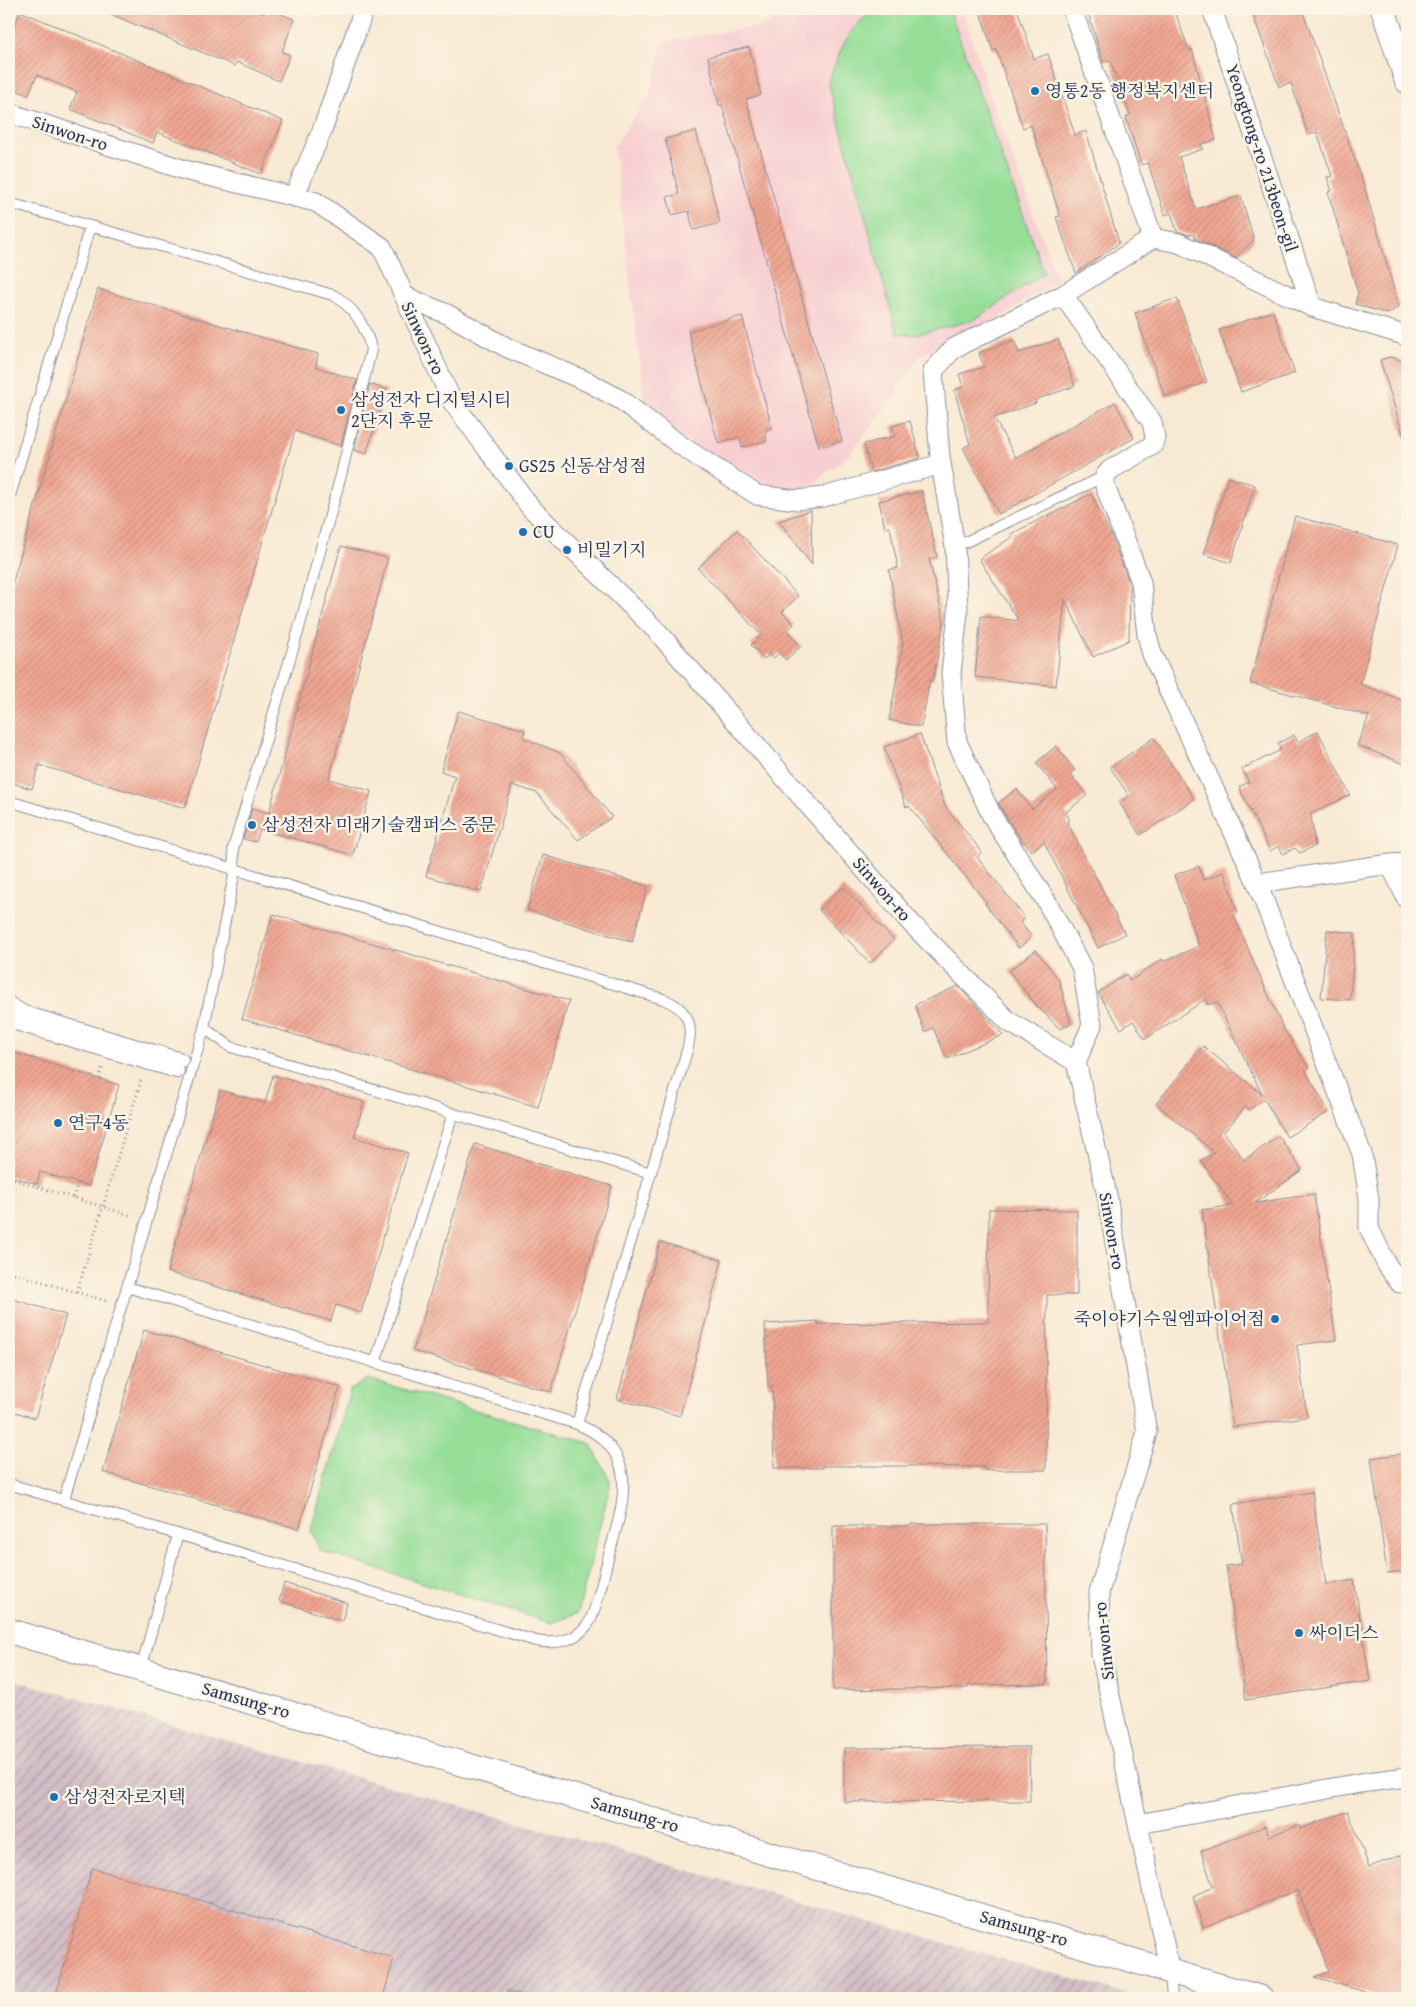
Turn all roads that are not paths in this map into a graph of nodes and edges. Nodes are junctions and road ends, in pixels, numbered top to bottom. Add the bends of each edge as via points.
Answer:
1 (364, 9) edge
2 (1072, 9) edge
3 (1212, 9) edge
4 (1383, 9) edge
5 (1407, 81) edge
6 (9, 113) edge
7 (294, 197) junction
8 (9, 203) edge
9 (90, 226) junction
10 (1153, 238) junction
11 (1063, 295) junction
12 (404, 296) junction
13 (1312, 307) junction
14 (1407, 336) edge
15 (941, 464) junction
16 (1105, 476) junction
17 (9, 499) edge
18 (955, 546) junction
19 (9, 801) edge
20 (1398, 864) edge
21 (235, 870) junction
22 (1256, 883) junction
23 (1407, 899) edge
24 (9, 1004) edge
25 (9, 1021) edge
26 (204, 1028) junction
27 (1076, 1062) junction
28 (454, 1113) junction
29 (651, 1173) junction
30 (1407, 1283) edge
31 (127, 1287) junction
32 (375, 1363) junction
33 (577, 1424) junction
34 (9, 1484) edge
35 (64, 1499) junction
36 (178, 1534) junction
37 (9, 1630) edge
38 (141, 1669) junction
39 (1407, 1777) edge
40 (1138, 1824) junction
41 (1170, 1971) junction
42 (1216, 1991) edge
43 (1172, 1998) edge
44 (1261, 1998) edge

1 - 7 street via 324,128
2 - 10 street
3 - 13 street, Yeongtong-ro 213beon-gil
4 - 5 street
6 - 7 street, Sinwon-ro via 188,171
7 - 12 street, Sinwon-ro via 316,202 382,247
8 - 9 lane
9 - 17 lane
9 - 21 lane via 333,295 348,305 370,342 370,357 341,475 233,849
10 - 11 street
10 - 13 street via 1179,243
11 - 15 street via 954,348 933,371
11 - 16 street via 1152,422 1153,445
12 - 15 street via 447,314 506,348 588,382 621,400 680,445 757,495 797,500 823,498
12 - 27 street, Sinwon-ro via 452,401 531,508 657,631 911,923 1008,1021
13 - 14 street
15 - 18 street
16 - 18 lane
16 - 22 street via 1105,486 1141,582 1152,654
18 - 27 street via 958,613 951,673 957,742 992,816 1048,904 1082,968 1092,1025
19 - 21 lane
20 - 22 street
20 - 23 street
21 - 26 lane
21 - 29 lane via 663,999 680,1008 689,1021 690,1038
22 - 30 street via 1362,1154 1370,1199 1369,1228 1387,1265 1400,1283
24 - 25 street via 179,1065
26 - 28 lane via 231,1047
26 - 31 lane
27 - 40 street, Sinwon-ro via 1107,1195 1147,1432 1099,1592 1101,1655
28 - 29 lane
28 - 32 lane
29 - 33 lane
31 - 32 lane
31 - 35 lane
32 - 33 lane
33 - 36 lane via 596,1434 612,1450 622,1470 624,1496 593,1614 585,1628 566,1641 536,1641
34 - 35 lane
35 - 36 lane
36 - 38 lane
37 - 38 street, Samsung-ro
38 - 41 street, Samsung-ro
39 - 40 street
40 - 41 street, Sinwon-ro
41 - 42 street, Samsung-ro
41 - 43 lane, Sinwon-ro
42 - 44 street, Samsung-ro

